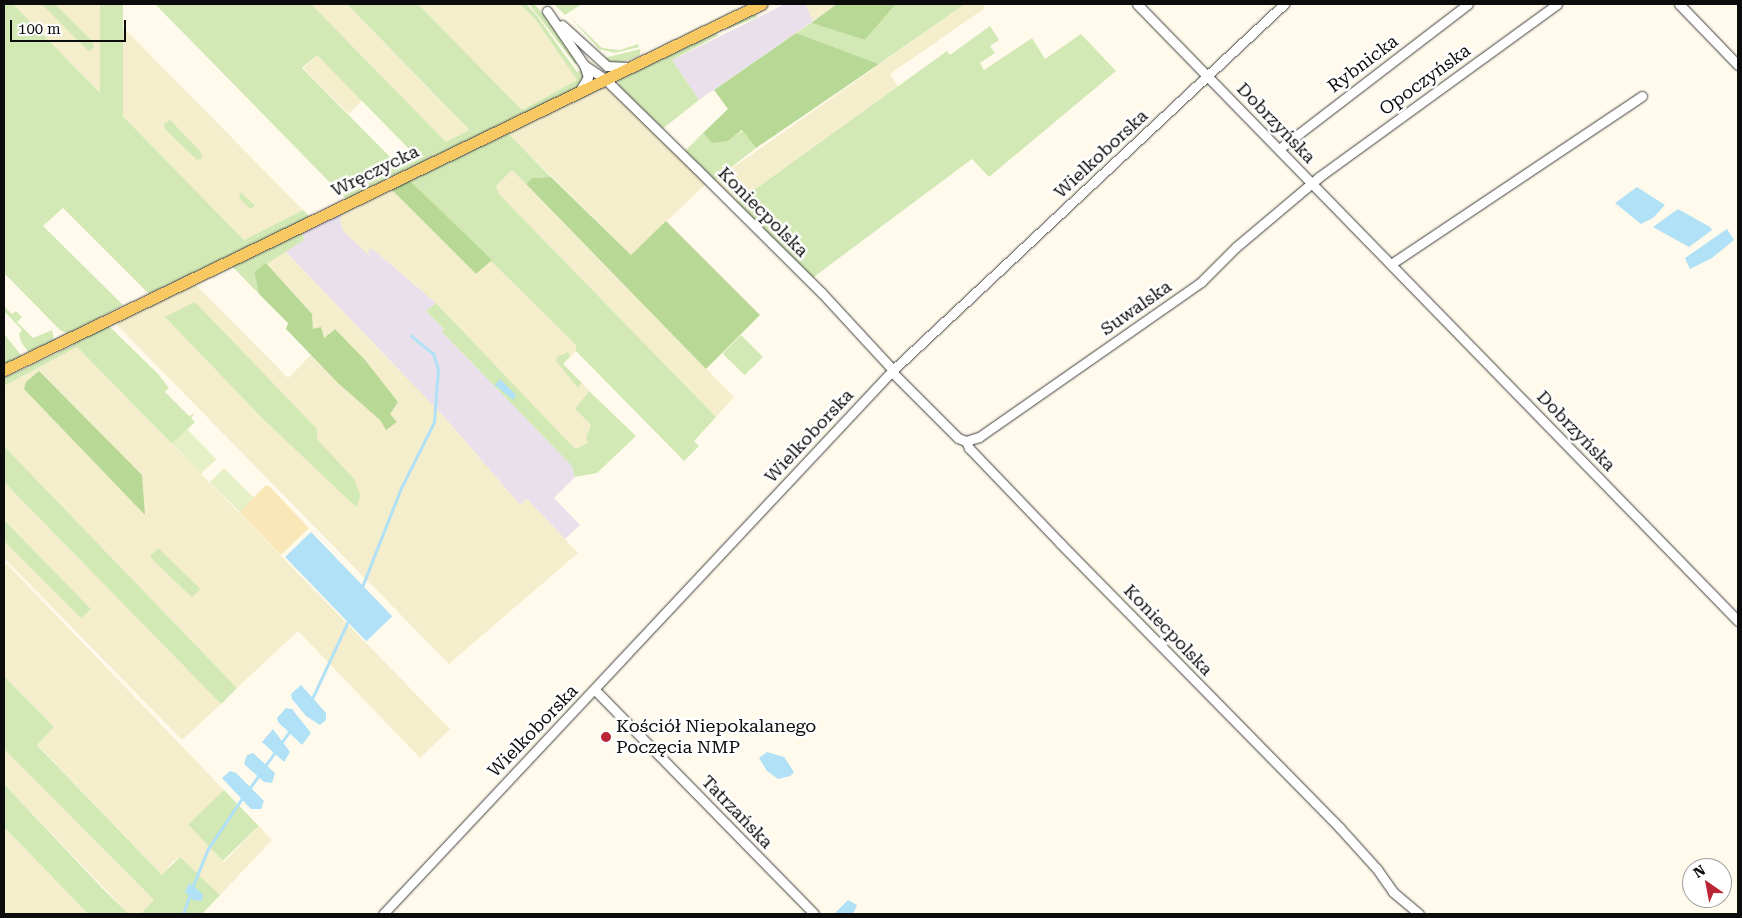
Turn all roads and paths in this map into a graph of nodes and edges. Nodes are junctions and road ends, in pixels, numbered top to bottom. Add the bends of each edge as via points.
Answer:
1 (540, 4) edge
2 (761, 4) edge
3 (1138, 4) edge
4 (1284, 4) edge
5 (1468, 4) edge
6 (1557, 4) edge
7 (1679, 4) edge
8 (547, 11) junction
9 (596, 59) junction
10 (584, 65) junction
11 (1738, 65) edge
12 (633, 66) junction
13 (1208, 76) junction
14 (606, 80) junction
15 (578, 93) junction
16 (1642, 96) dead end
17 (1279, 149) junction
18 (1312, 184) junction
19 (1391, 264) junction
20 (4, 370) edge
21 (893, 371) junction
22 (966, 441) junction
23 (1738, 621) edge
24 (595, 690) junction
25 (383, 914) edge
26 (814, 914) edge
27 (1418, 914) edge

1 - 8 street
2 - 12 main road, Wręczycka
3 - 13 street, Dobrzyńska
4 - 13 street, Wielkoborska
5 - 17 street, Rybnicka
6 - 18 street, Opoczyńska
7 - 11 street
8 - 9 street
8 - 10 street
9 - 12 street via 612,67
9 - 14 street
10 - 14 street
10 - 15 street via 588,77
12 - 14 main road, Wręczycka
13 - 17 street, Dobrzyńska
13 - 21 street, Wielkoborska
14 - 15 main road, Wręczycka
14 - 21 street, Koniecpolska via 821,292
15 - 20 main road, Wręczycka
16 - 19 street
17 - 18 street, Dobrzyńska
18 - 19 street, Dobrzyńska
18 - 22 street, Suwalska via 1236,247 1201,282 979,437
19 - 23 street, Dobrzyńska
21 - 22 street, Koniecpolska via 958,438
21 - 24 street, Wielkoborska
22 - 27 street, Koniecpolska via 969,448 1061,544 1339,826 1377,868 1392,892
24 - 25 street, Wielkoborska
24 - 26 street, Tatrzańska

